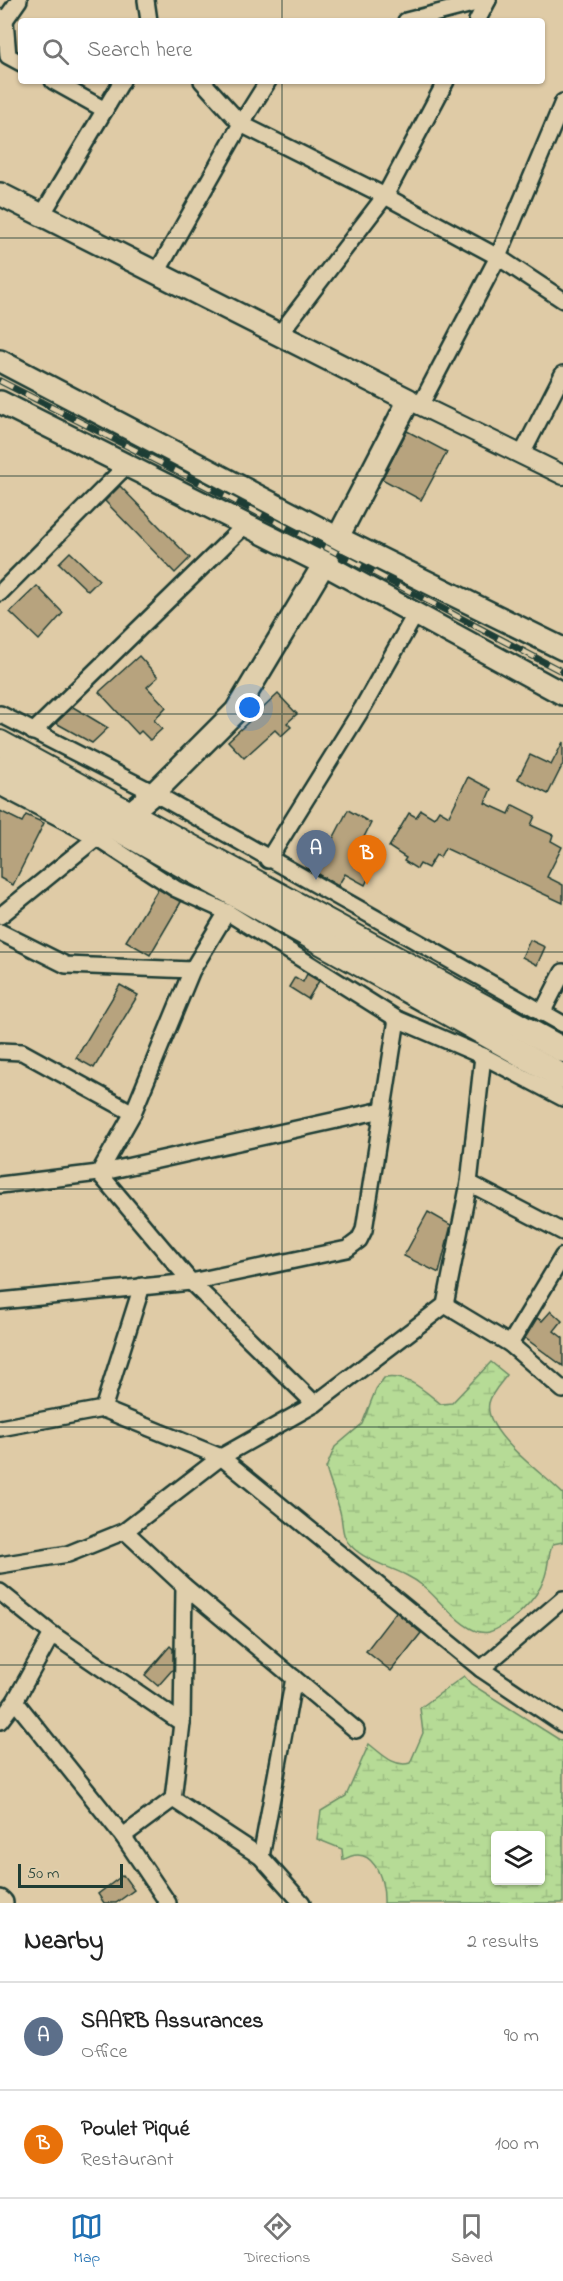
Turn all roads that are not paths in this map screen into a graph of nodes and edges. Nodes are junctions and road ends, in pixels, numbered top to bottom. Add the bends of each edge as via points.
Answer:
1 (19, 0) edge
2 (146, 0) edge
3 (488, 0) edge
4 (2, 18) edge
5 (149, 18) edge
6 (418, 18) edge
7 (479, 18) edge
8 (18, 61) edge
9 (58, 84) edge
10 (120, 84) edge
11 (205, 84) edge
12 (266, 84) edge
13 (444, 84) edge
14 (563, 102) edge
15 (105, 110) junction
16 (241, 124) junction
17 (0, 194) edge
18 (385, 196) junction
19 (42, 215) junction
20 (498, 257) junction
21 (156, 274) junction
22 (563, 300) edge
23 (278, 336) junction
24 (0, 361) edge
25 (563, 374) edge
26 (0, 402) edge
27 (415, 402) junction
28 (522, 454) junction
29 (125, 467) junction
30 (563, 475) edge
31 (246, 524) junction
32 (338, 538) junction
33 (324, 564) junction
34 (0, 593) edge
35 (416, 613) junction
36 (563, 649) edge
37 (563, 694) edge
38 (0, 714) edge
39 (33, 732) junction
40 (0, 743) edge
41 (0, 768) edge
42 (0, 787) edge
43 (154, 793) junction
44 (113, 826) junction
45 (268, 860) junction
46 (227, 912) junction
47 (0, 916) edge
48 (0, 932) edge
49 (192, 970) junction
50 (563, 972) edge
51 (542, 1013) junction
52 (397, 1019) junction
53 (563, 1024) edge
54 (563, 1050) edge
55 (0, 1051) edge
56 (483, 1056) junction
57 (563, 1077) edge
58 (563, 1098) edge
59 (382, 1110) junction
60 (133, 1113) junction
61 (99, 1173) junction
62 (469, 1183) junction
63 (0, 1185) edge
64 (563, 1232) edge
65 (563, 1256) edge
66 (191, 1282) junction
67 (142, 1286) junction
68 (0, 1301) edge
69 (445, 1305) junction
70 (510, 1344) junction
71 (563, 1390) edge
72 (315, 1404) junction
73 (103, 1408) junction
74 (0, 1428) edge
75 (221, 1457) junction
76 (125, 1531) junction
77 (0, 1565) edge
78 (184, 1586) junction
79 (0, 1592) edge
80 (563, 1599) edge
81 (52, 1634) junction
82 (481, 1669) junction
83 (294, 1678) junction
84 (15, 1701) junction
85 (0, 1721) edge
86 (182, 1723) junction
87 (563, 1724) edge
88 (356, 1730) dead end
89 (173, 1799) junction
90 (123, 1836) junction
91 (261, 1857) junction
92 (168, 1903) edge
93 (302, 1903) edge

1 - 4 street
2 - 5 street
3 - 6 street
3 - 7 street
4 - 8 street via 8,56
9 - 15 street
10 - 15 street
11 - 16 street
12 - 16 street
13 - 18 street
14 - 20 street
15 - 19 street
16 - 18 street
16 - 21 street
17 - 19 main road
18 - 20 street
18 - 23 street
19 - 21 main road
20 - 22 street
20 - 27 street
21 - 23 main road
23 - 27 main road
24 - 32 main road
25 - 28 street
26 - 29 main road
27 - 28 street
27 - 32 main road
28 - 30 street
29 - 31 main road
29 - 34 street
31 - 33 main road
31 - 39 street
32 - 33 main road
32 - 36 main road
33 - 35 main road
33 - 43 main road via 236,711
35 - 37 main road
35 - 45 street
38 - 39 street
39 - 43 street
40 - 44 highway
41 - 44 highway
42 - 44 street
43 - 44 main road
43 - 45 street
44 - 46 street via 176,889
44 - 47 street
44 - 54 highway
44 - 57 highway
45 - 51 street
46 - 49 street
46 - 52 street
48 - 49 street via 66,965
49 - 60 street
50 - 51 street
51 - 53 street
52 - 56 street
52 - 59 street
55 - 60 street via 22,1052
56 - 58 street
56 - 62 street
59 - 61 street
59 - 66 street via 364,1230 359,1240 346,1248
60 - 61 street
61 - 63 street
61 - 66 street
62 - 64 street
62 - 69 street
65 - 70 street
66 - 67 street
66 - 72 street
67 - 68 street
67 - 73 street
69 - 70 street
69 - 72 street
70 - 71 street
72 - 75 street
73 - 74 street
73 - 75 street
75 - 76 street
75 - 82 street
76 - 77 street via 68,1554
76 - 78 street
78 - 83 street
78 - 86 street
79 - 81 street
80 - 82 street
81 - 84 street
81 - 86 street
82 - 87 street
83 - 88 street
83 - 91 street
84 - 85 street
84 - 90 street
86 - 89 street
89 - 90 street
89 - 91 street
90 - 92 street
91 - 93 street

